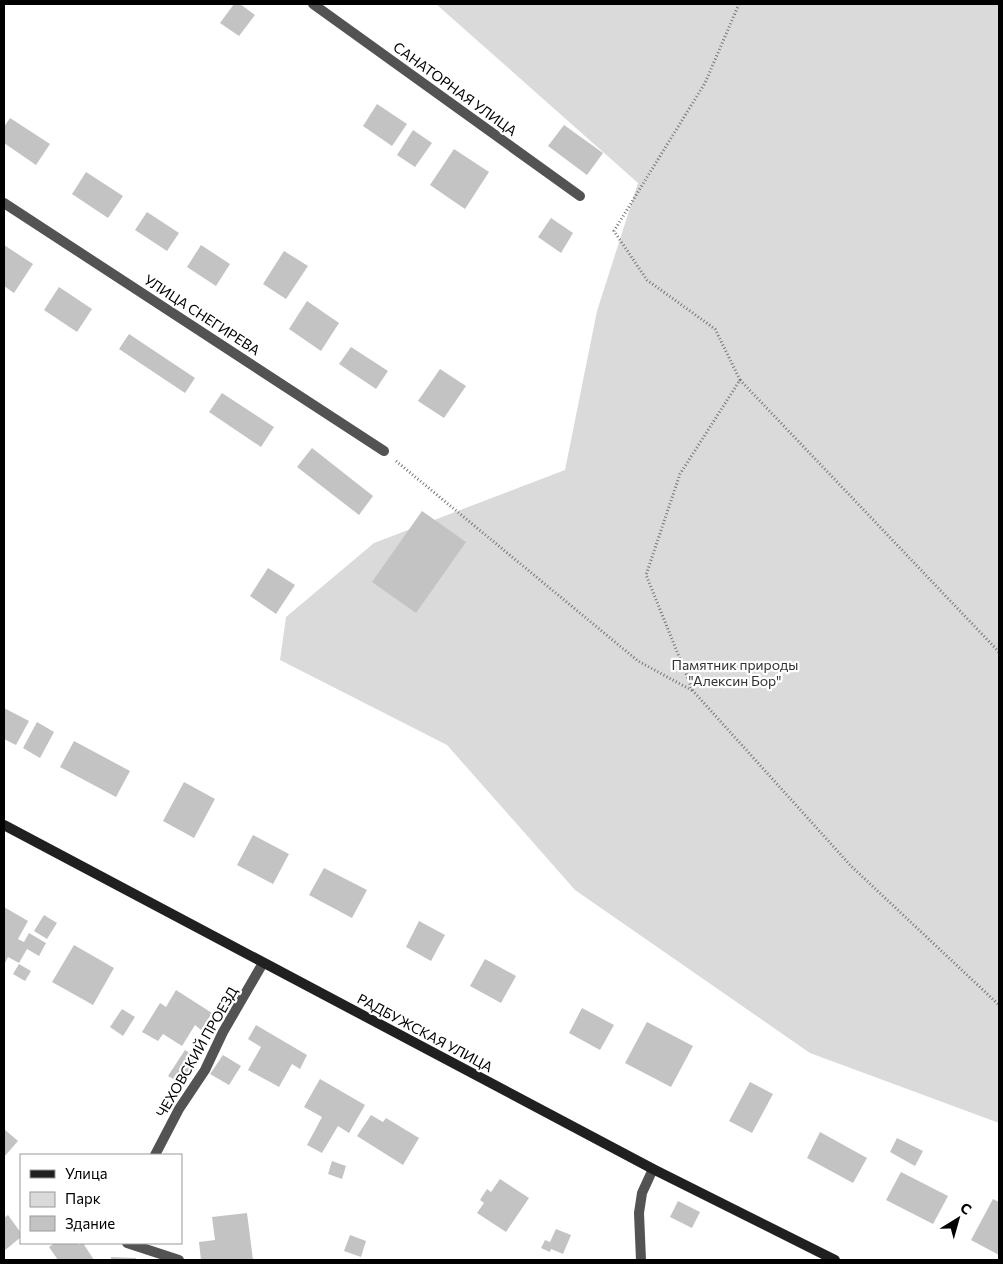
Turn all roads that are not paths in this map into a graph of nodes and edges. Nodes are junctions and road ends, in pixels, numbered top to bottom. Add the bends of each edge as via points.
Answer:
1 (313, 4) edge
2 (580, 196) dead end
3 (4, 203) edge
4 (384, 451) road end
5 (4, 825) edge
6 (263, 963) junction
7 (156, 1154) edge
8 (653, 1170) junction
9 (130, 1244) edge
10 (179, 1260) edge
11 (641, 1260) edge
12 (835, 1260) edge

1 - 2 street, САНАТОРНАЯ УЛИЦА
3 - 4 street, УЛИЦА СНЕГИРЕВА
5 - 6 main road, РАДБУЖСКАЯ УЛИЦА
6 - 7 street, ЧЕХОВСКИЙ ПРОЕЗД
6 - 8 main road, РАДБУЖСКАЯ УЛИЦА
8 - 11 street via 642,1193 639,1213
8 - 12 main road, РАДБУЖСКАЯ УЛИЦА
9 - 10 street

